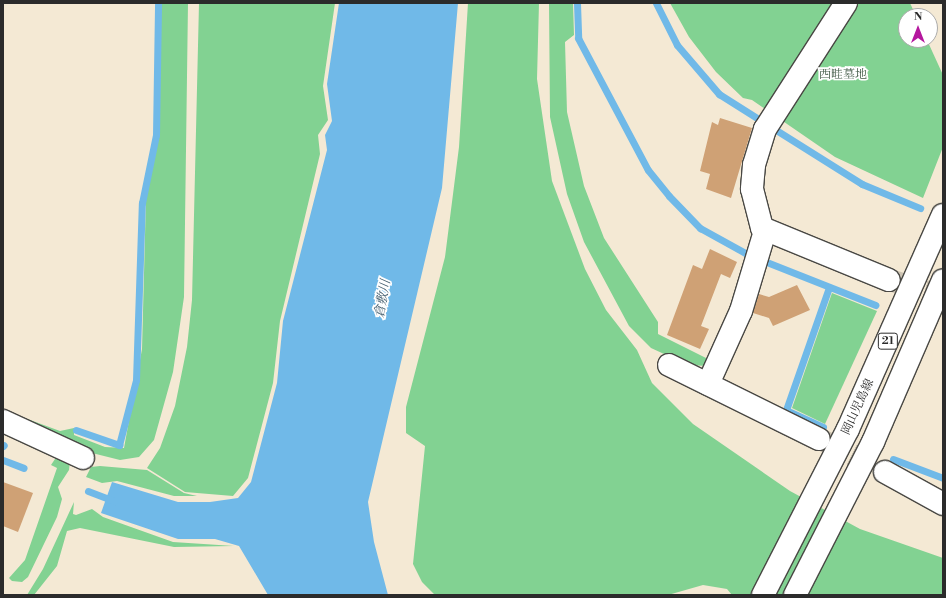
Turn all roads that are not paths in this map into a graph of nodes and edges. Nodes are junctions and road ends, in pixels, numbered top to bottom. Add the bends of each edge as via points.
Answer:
1 (846, 3) edge
2 (943, 215) edge
3 (763, 230) junction
4 (889, 280) tunnel mouth
5 (943, 280) edge
6 (669, 365) dead end
7 (708, 384) junction
8 (3, 421) edge
9 (819, 439) tunnel mouth
10 (83, 458) dead end
11 (885, 472) tunnel mouth
12 (919, 488) junction
13 (943, 492) edge
14 (943, 504) edge
15 (762, 595) edge
16 (795, 595) edge

1 - 3 main road via 769,122 754,165 752,188
2 - 15 main road, 岡山児島線 / 21 via 830,466
3 - 4 main road
3 - 7 main road via 741,311
5 - 16 main road, 21 via 856,478
6 - 7 main road
7 - 9 main road
8 - 10 main road
11 - 12 main road
12 - 13 main road
12 - 14 main road

